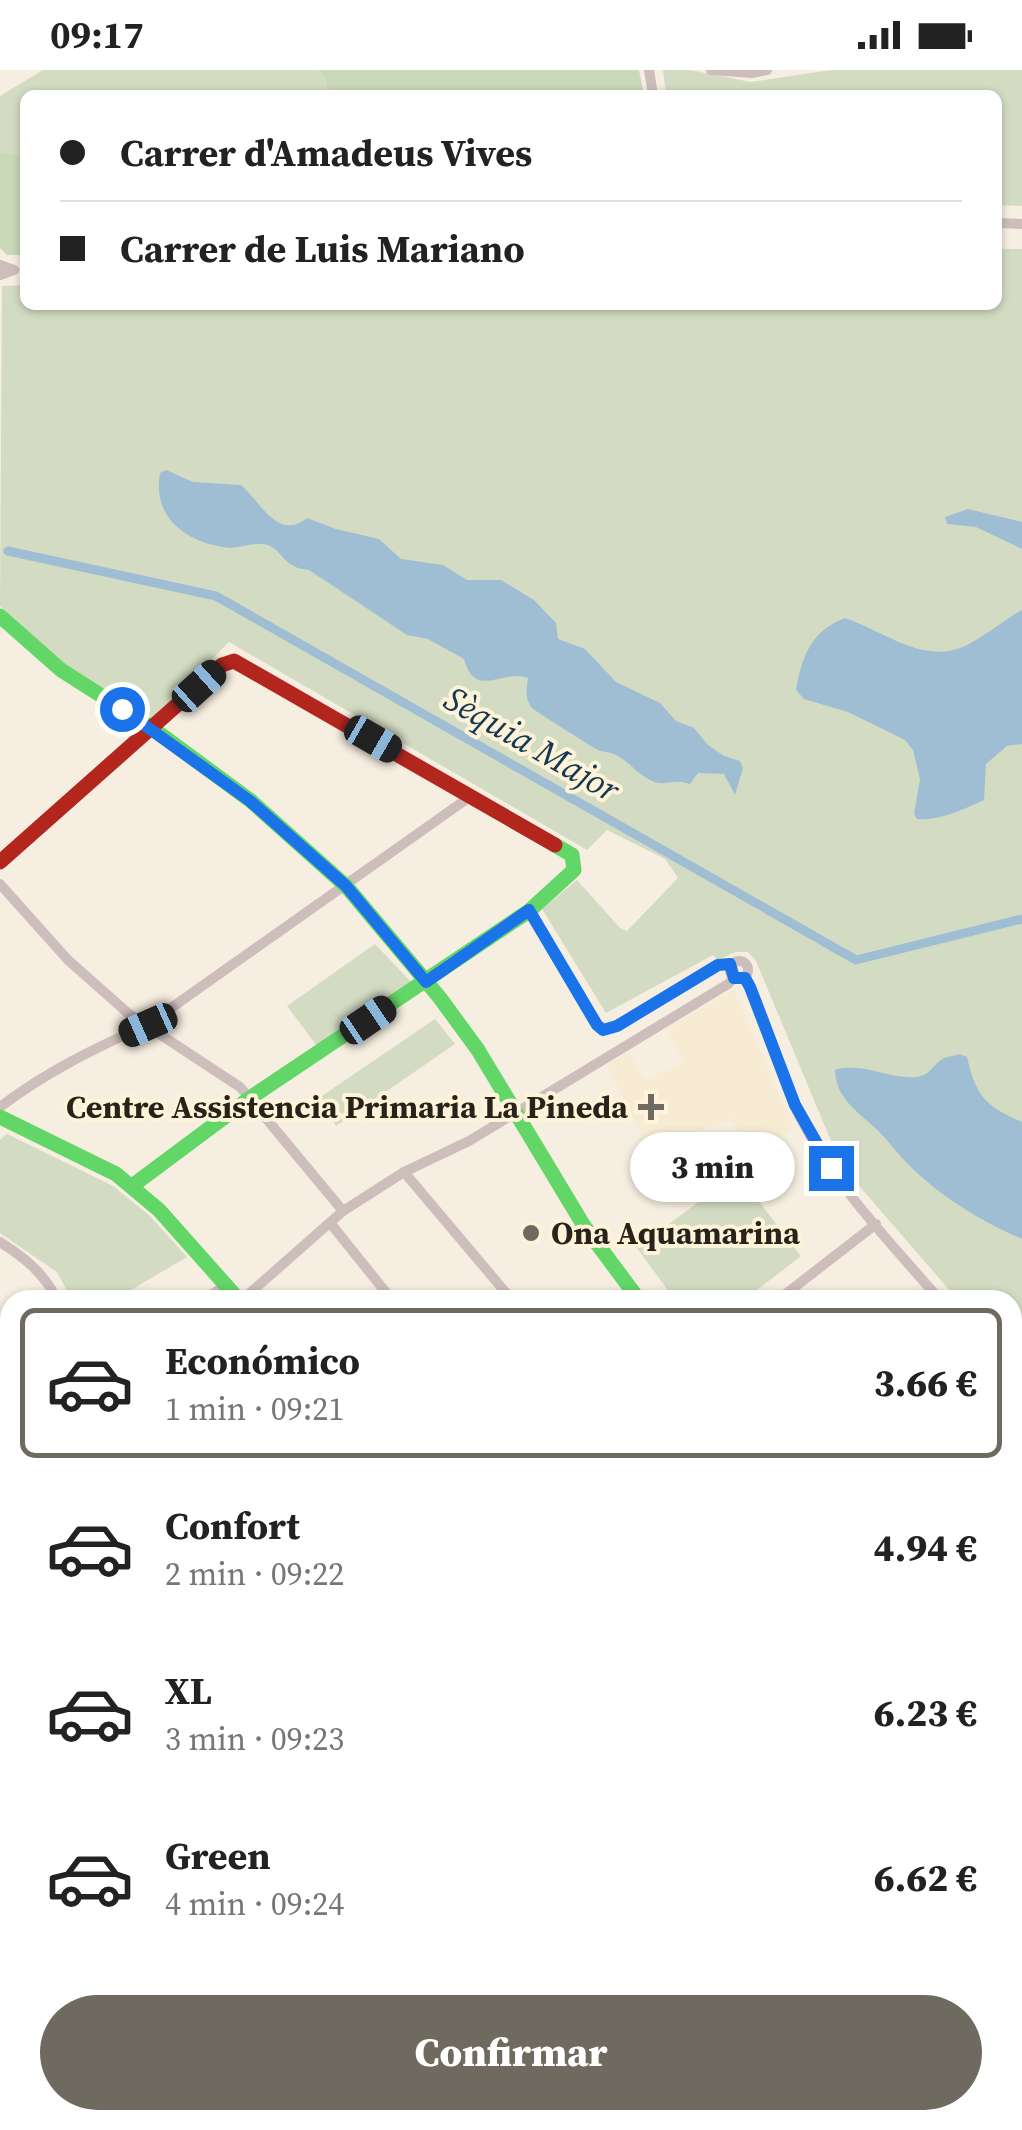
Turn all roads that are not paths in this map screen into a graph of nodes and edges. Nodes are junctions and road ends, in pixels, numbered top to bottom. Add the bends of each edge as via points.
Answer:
1 (711, 70) edge
2 (767, 70) edge
3 (0, 265) edge
4 (19, 270) edge
5 (0, 275) edge
6 (0, 616) edge
7 (152, 728) junction
8 (472, 796) junction
9 (0, 862) edge
10 (0, 884) edge
11 (346, 886) junction
12 (529, 910) junction
13 (737, 974) junction
14 (426, 982) junction
15 (148, 1025) junction
16 (250, 1098) junction
17 (518, 1111) junction
18 (2, 1119) edge
19 (404, 1172) junction
20 (132, 1186) junction
21 (343, 1211) junction
22 (330, 1224) junction
23 (876, 1224) junction
24 (0, 1242) edge
25 (226, 1285) junction
26 (52, 1290) edge
27 (219, 1290) edge
28 (231, 1290) edge
29 (253, 1290) edge
30 (384, 1290) edge
31 (504, 1290) edge
32 (632, 1290) edge
33 (791, 1290) edge
34 (932, 1290) edge

1 - 2 street
3 - 4 street
4 - 5 street
6 - 7 street via 61,670
7 - 8 street via 234,661
7 - 9 street
7 - 11 street via 250,801
8 - 11 street
8 - 12 street via 572,855 576,869
10 - 15 street via 68,960
11 - 14 street
11 - 15 street
12 - 13 street via 605,1030 718,965
12 - 14 street
13 - 17 street
13 - 23 street via 804,1124
14 - 16 street
14 - 17 street
15 - 16 street
15 - 18 street via 33,1082
16 - 20 street
16 - 21 street
17 - 19 street
17 - 32 street via 584,1226
18 - 20 street
19 - 21 street
19 - 31 street
20 - 25 street
21 - 22 street
22 - 29 street
22 - 30 street
23 - 33 street
23 - 34 street
24 - 26 street
25 - 27 street
25 - 28 street

